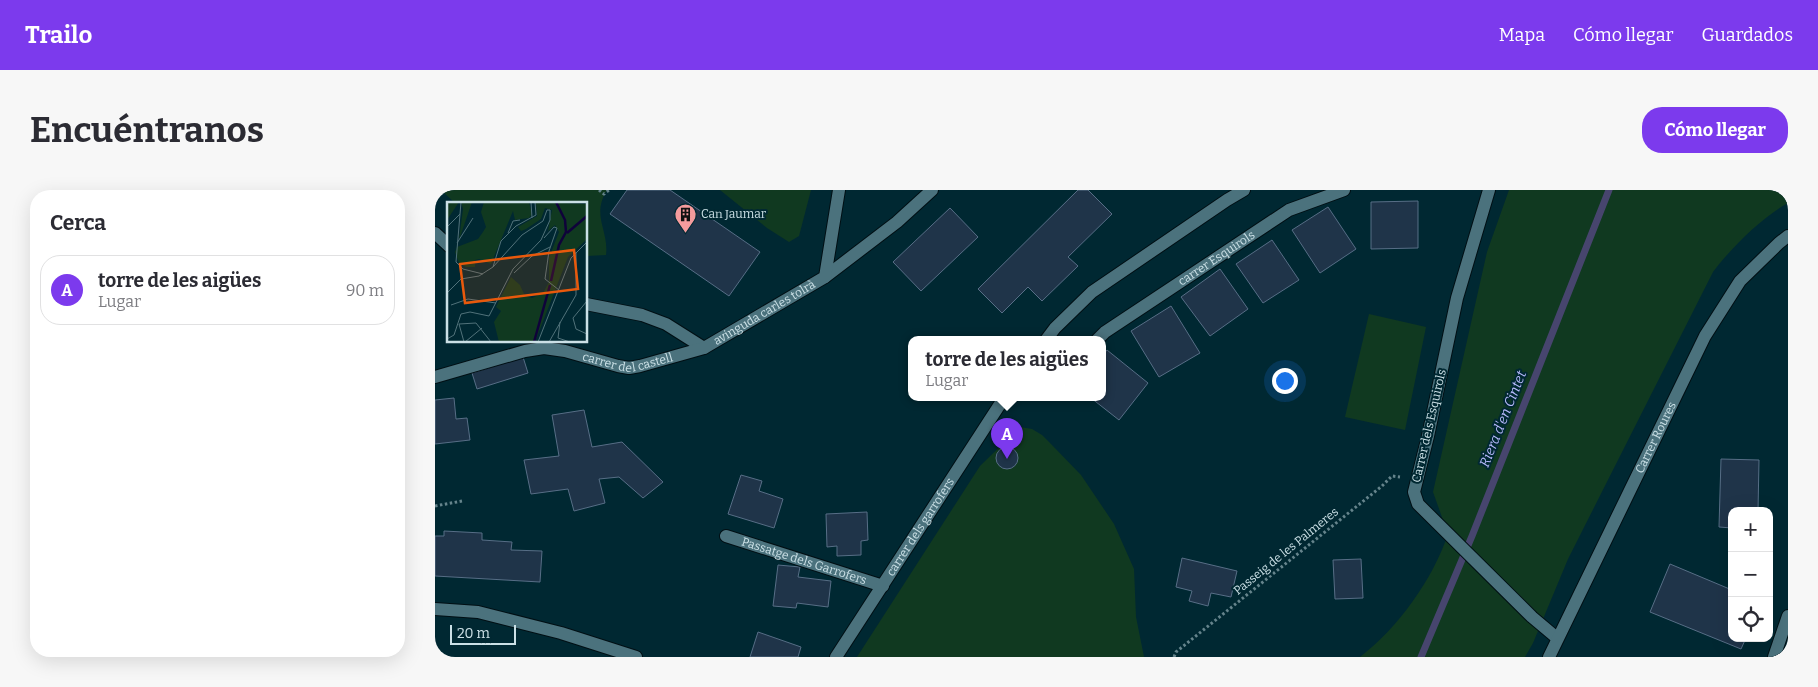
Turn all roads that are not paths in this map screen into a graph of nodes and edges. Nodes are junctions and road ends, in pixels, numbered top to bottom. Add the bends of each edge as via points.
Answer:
1 (839, 190) edge
2 (932, 190) edge
3 (1244, 190) edge
4 (1344, 190) edge
5 (1489, 190) edge
6 (435, 233) edge
7 (1788, 236) edge
8 (447, 244) edge
9 (825, 277) junction
10 (587, 304) edge
11 (1049, 336) edge
12 (1101, 336) edge
13 (704, 348) junction
14 (435, 377) edge
15 (1002, 401) edge
16 (726, 536) dead end
17 (883, 586) junction
18 (435, 608) edge
19 (1788, 616) edge
20 (1557, 638) junction
21 (636, 657) edge
22 (836, 657) edge
23 (1549, 657) edge
24 (1774, 657) edge

1 - 9 street, avinguda carles tolrà
2 - 9 street via 897,222
3 - 11 street via 1092,292
4 - 12 street, carrer Esquirols via 1289,210
5 - 20 street, Carrer dels Esquirols via 1457,298 1414,492 1418,504 1531,617
6 - 8 street
7 - 20 street, Carrer Roures via 1740,281 1705,336
9 - 13 street, avinguda carles tolrà
10 - 13 street via 648,317 666,324
13 - 14 street, carrer del castell via 629,368 545,348
15 - 17 street, carrer dels garrofers
16 - 17 street, Passatge dels Garrofers
17 - 22 street, carrer dels garrofers
18 - 21 street via 478,612 561,633
19 - 24 street
20 - 23 street, Carrer Roures

